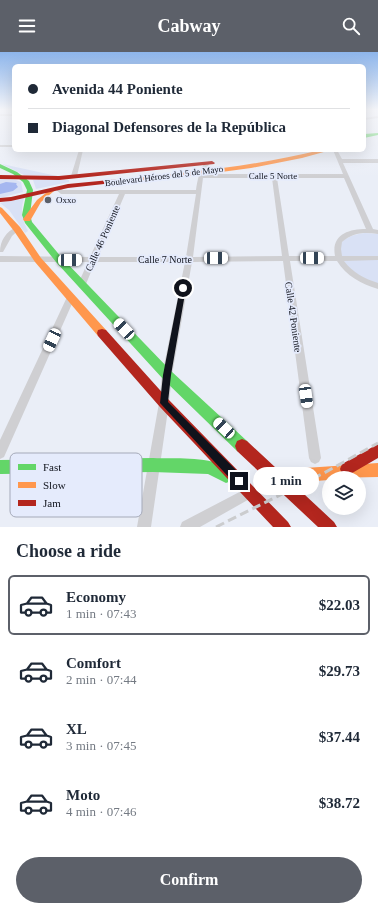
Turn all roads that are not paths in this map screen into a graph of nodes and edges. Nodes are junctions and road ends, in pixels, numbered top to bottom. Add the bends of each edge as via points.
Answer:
1 (378, 134) edge
2 (366, 136) edge
3 (378, 141) edge
4 (366, 143) edge
5 (0, 146) edge
6 (12, 146) edge
7 (80, 152) edge
8 (282, 152) edge
9 (320, 152) edge
10 (337, 152) edge
11 (339, 161) junction
12 (378, 161) edge
13 (0, 162) edge
14 (0, 166) edge
15 (203, 171) junction
16 (72, 176) junction
17 (274, 176) junction
18 (346, 176) junction
19 (20, 177) junction
20 (0, 178) edge
21 (56, 188) junction
22 (123, 192) junction
23 (199, 192) junction
24 (29, 194) junction
25 (0, 200) edge
26 (1, 211) edge
27 (28, 219) junction
28 (16, 229) junction
29 (370, 231) junction
30 (378, 232) edge
31 (0, 250) edge
32 (286, 257) junction
33 (339, 258) junction
34 (378, 258) edge
35 (0, 259) edge
36 (92, 259) junction
37 (188, 259) junction
38 (38, 260) junction
39 (59, 260) junction
40 (82, 284) junction
41 (378, 286) edge
42 (71, 298) junction
43 (167, 375) junction
44 (164, 403) junction
45 (378, 451) edge
46 (0, 453) edge
47 (315, 458) dead end
48 (142, 466) edge
49 (153, 466) junction
50 (0, 467) edge
51 (10, 467) edge
52 (378, 470) edge
53 (344, 471) edge
54 (360, 471) edge
55 (322, 474) edge
56 (276, 477) junction
57 (250, 492) junction
58 (144, 527) edge
59 (187, 527) edge
60 (283, 527) edge
61 (329, 527) edge

1 - 2 main road
3 - 4 main road
5 - 6 street
7 - 16 street
8 - 15 main road, Boulevard Héroes del 5 de Mayo
9 - 15 main road, Boulevard Héroes del 5 de Mayo
10 - 11 street
11 - 12 street
11 - 18 street
13 - 16 main road
14 - 19 main road
15 - 16 main road, Boulevard Héroes del 5 de Mayo
15 - 17 street, Calle 5 Norte
15 - 21 main road, Boulevard Héroes del 5 de Mayo
15 - 23 street
16 - 19 main road, Boulevard Héroes del 5 de Mayo
17 - 18 street, Calle 5 Norte
17 - 32 street, Calle 42 Poniente
18 - 29 street
19 - 20 main road, Boulevard Héroes del 5 de Mayo
19 - 24 main road via 28,185
21 - 22 street via 61,192
21 - 24 main road, Boulevard Héroes del 5 de Mayo
21 - 27 main road via 39,201
22 - 23 street
22 - 36 street, Calle 46 Poniente
23 - 37 street
24 - 25 main road, Boulevard Héroes del 5 de Mayo
24 - 27 main road via 26,210
26 - 28 main road
27 - 39 main road
28 - 31 street
28 - 38 main road
29 - 30 street
29 - 33 street via 356,231 343,236 337,246
32 - 33 street, Calle 7 Norte
32 - 37 street, Calle 7 Norte
32 - 47 street, Calle 42 Poniente
33 - 34 street, Calle 7 Norte
33 - 41 street via 356,276
35 - 38 street, Calle 7 Norte
36 - 37 street, Calle 7 Norte
36 - 39 street, Calle 7 Norte
36 - 40 street, Calle 46 Poniente
37 - 43 street
38 - 39 street, Calle 7 Norte
38 - 42 main road
39 - 40 main road
40 - 43 main road
42 - 44 main road
42 - 46 street
43 - 44 street
43 - 56 main road
44 - 49 street
44 - 57 main road
45 - 53 main road
48 - 49 main road
49 - 57 main road via 208,467 217,470
49 - 58 street
50 - 51 main road
52 - 54 main road
55 - 56 main road
56 - 61 main road
57 - 59 street
57 - 60 main road

